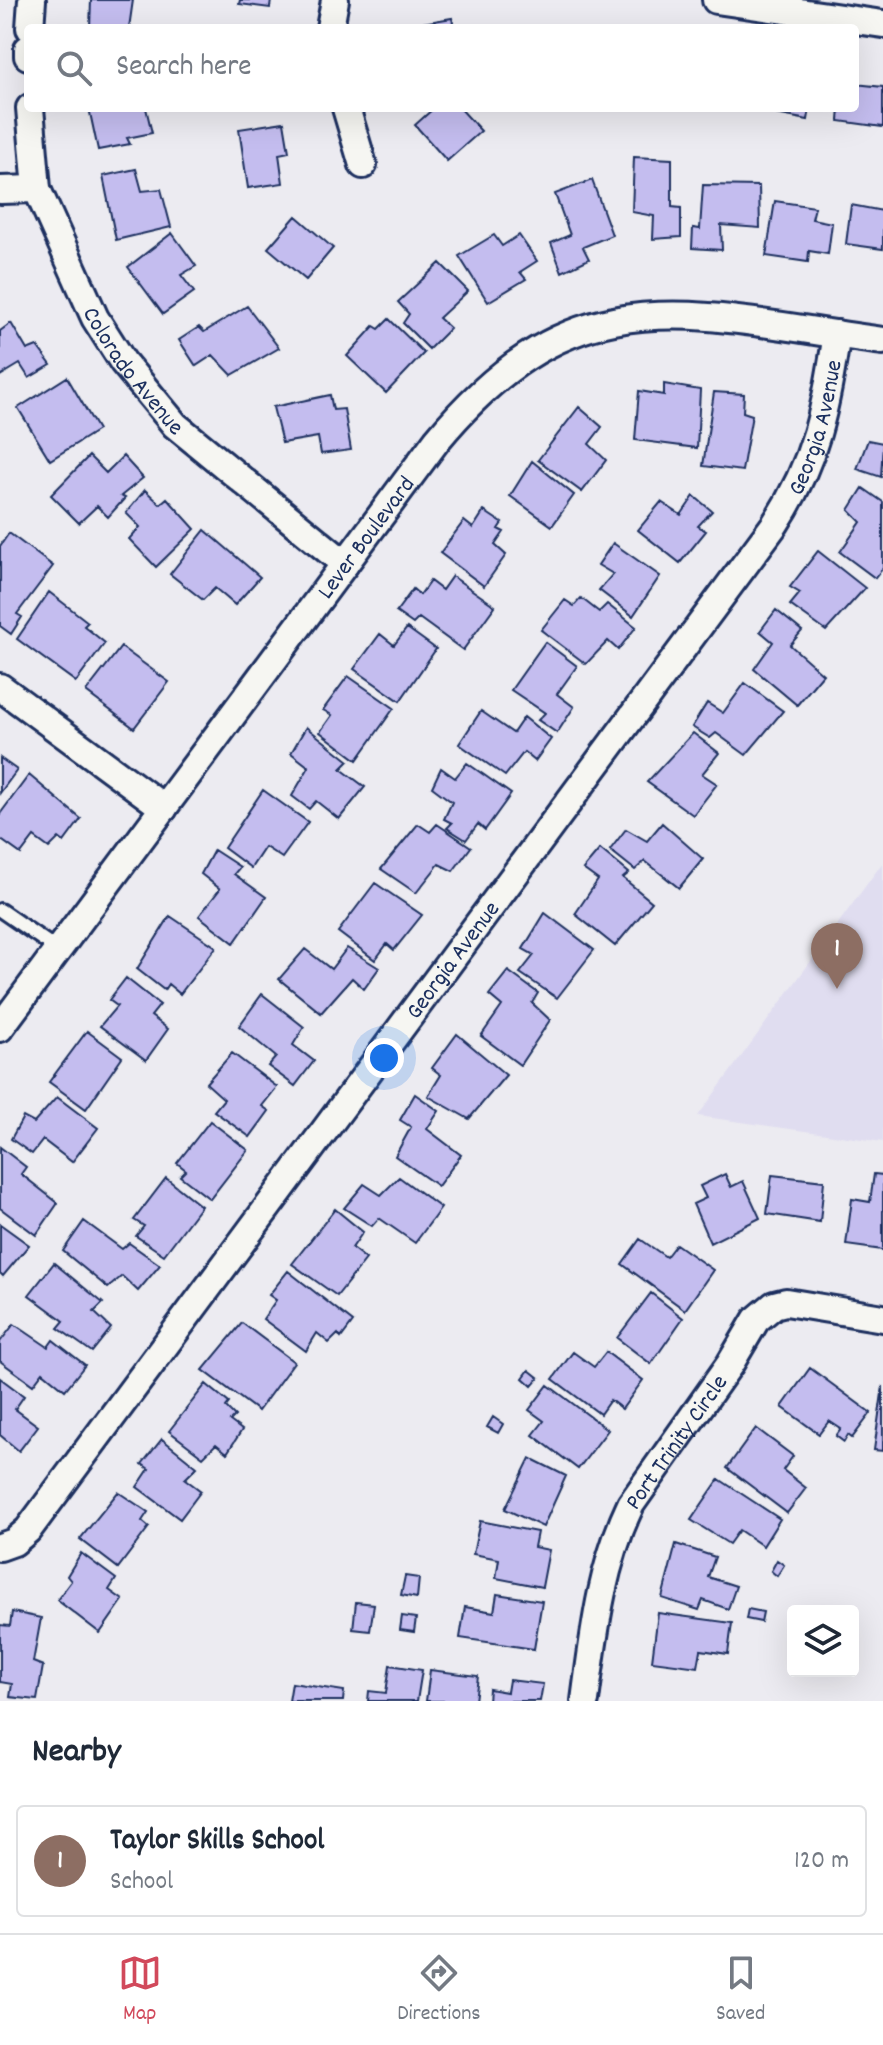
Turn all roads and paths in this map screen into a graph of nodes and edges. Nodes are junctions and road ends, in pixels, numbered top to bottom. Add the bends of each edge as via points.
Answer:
1 (32, 0) edge
2 (335, 0) edge
3 (716, 0) edge
4 (30, 24) edge
5 (331, 24) edge
6 (883, 24) edge
7 (30, 112) edge
8 (347, 112) edge
9 (363, 165) dead end
10 (37, 189) junction
11 (0, 190) edge
12 (837, 334) junction
13 (883, 341) edge
14 (345, 564) junction
15 (0, 687) edge
16 (164, 808) junction
17 (0, 910) edge
18 (58, 950) junction
19 (0, 1028) edge
20 (883, 1318) edge
21 (0, 1547) edge
22 (585, 1701) edge

1 - 4 street
2 - 5 street
3 - 6 street
7 - 10 street, Colorado Avenue
8 - 9 street
10 - 11 street
10 - 14 street, Colorado Avenue via 95,318 144,390 217,462
12 - 13 street, Lever Boulevard
12 - 14 street, Lever Boulevard via 672,313 606,321 543,346 470,400
12 - 21 street, Georgia Avenue via 812,459 775,524 28,1530
14 - 16 street, Lever Boulevard
15 - 16 street
16 - 18 street, Lever Boulevard
17 - 18 lane
18 - 19 street, Lever Boulevard
20 - 22 street, Port Trinity Circle via 786,1302 756,1320 631,1504 619,1530 604,1571

